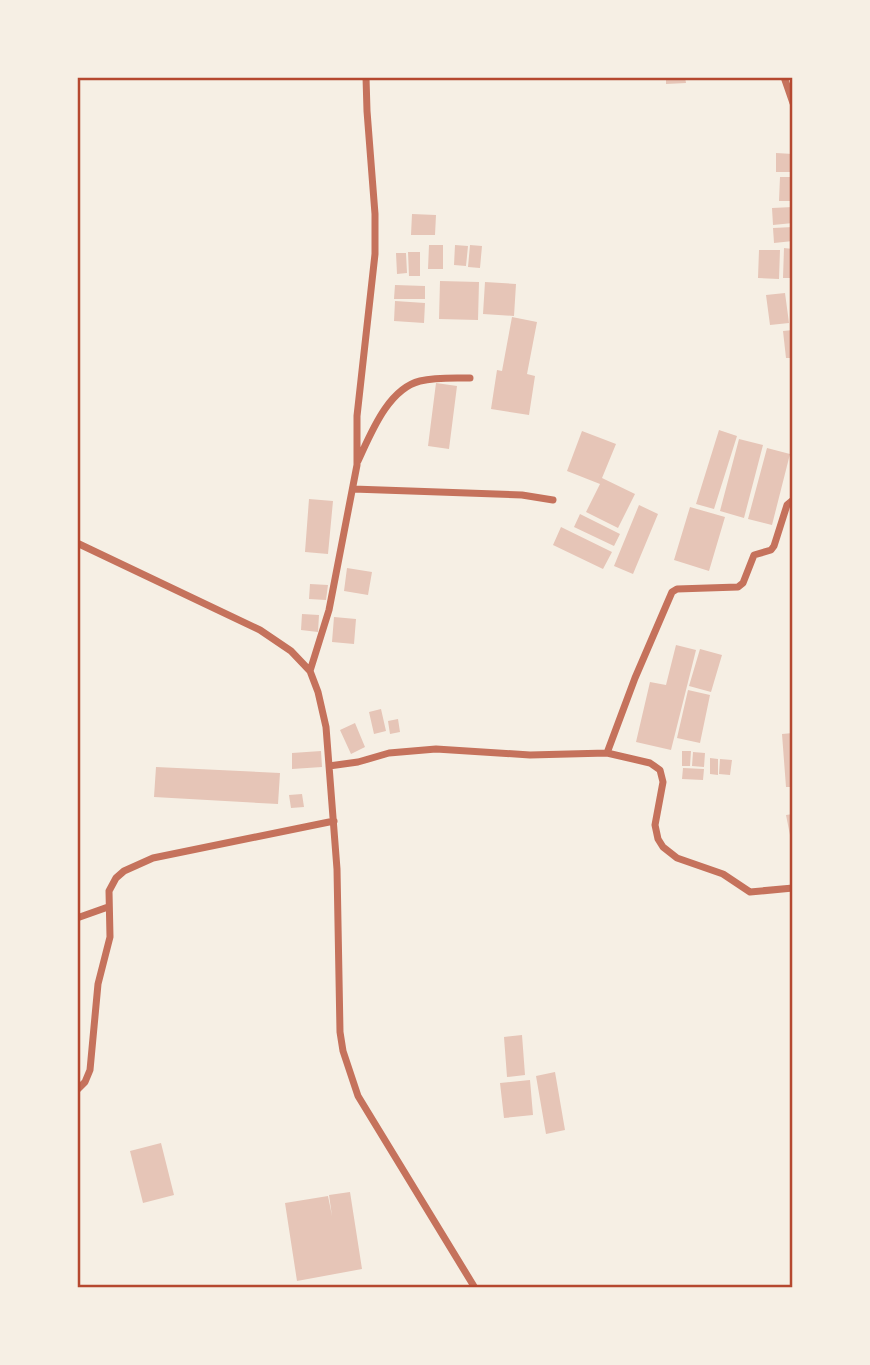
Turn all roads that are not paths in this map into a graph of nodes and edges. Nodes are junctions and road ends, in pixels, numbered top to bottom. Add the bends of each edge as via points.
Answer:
1 (366, 77) edge
2 (784, 77) edge
3 (793, 103) edge
4 (470, 378) dead end
5 (356, 464) junction
6 (353, 489) junction
7 (553, 500) dead end
8 (793, 500) edge
9 (77, 543) edge
10 (310, 671) junction
11 (607, 753) junction
12 (329, 766) junction
13 (334, 821) junction
14 (793, 888) edge
15 (108, 907) junction
16 (77, 918) edge
17 (77, 1090) edge
18 (475, 1288) edge

1 - 5 street via 375,254
2 - 3 street
4 - 5 street via 418,381 395,396
5 - 6 street
6 - 7 street
6 - 10 street via 329,610
8 - 11 street via 787,505 774,546 754,555 738,587 672,592
9 - 10 street via 260,630
10 - 12 street via 326,727
11 - 12 street via 530,755 436,749
11 - 14 street via 650,763 660,770 663,782 656,832 668,852 723,874 750,892
12 - 13 street
13 - 15 street via 138,863 116,878 108,891
13 - 18 street via 340,1032 351,1078
15 - 16 street
15 - 17 street via 110,937 98,984 90,1070

